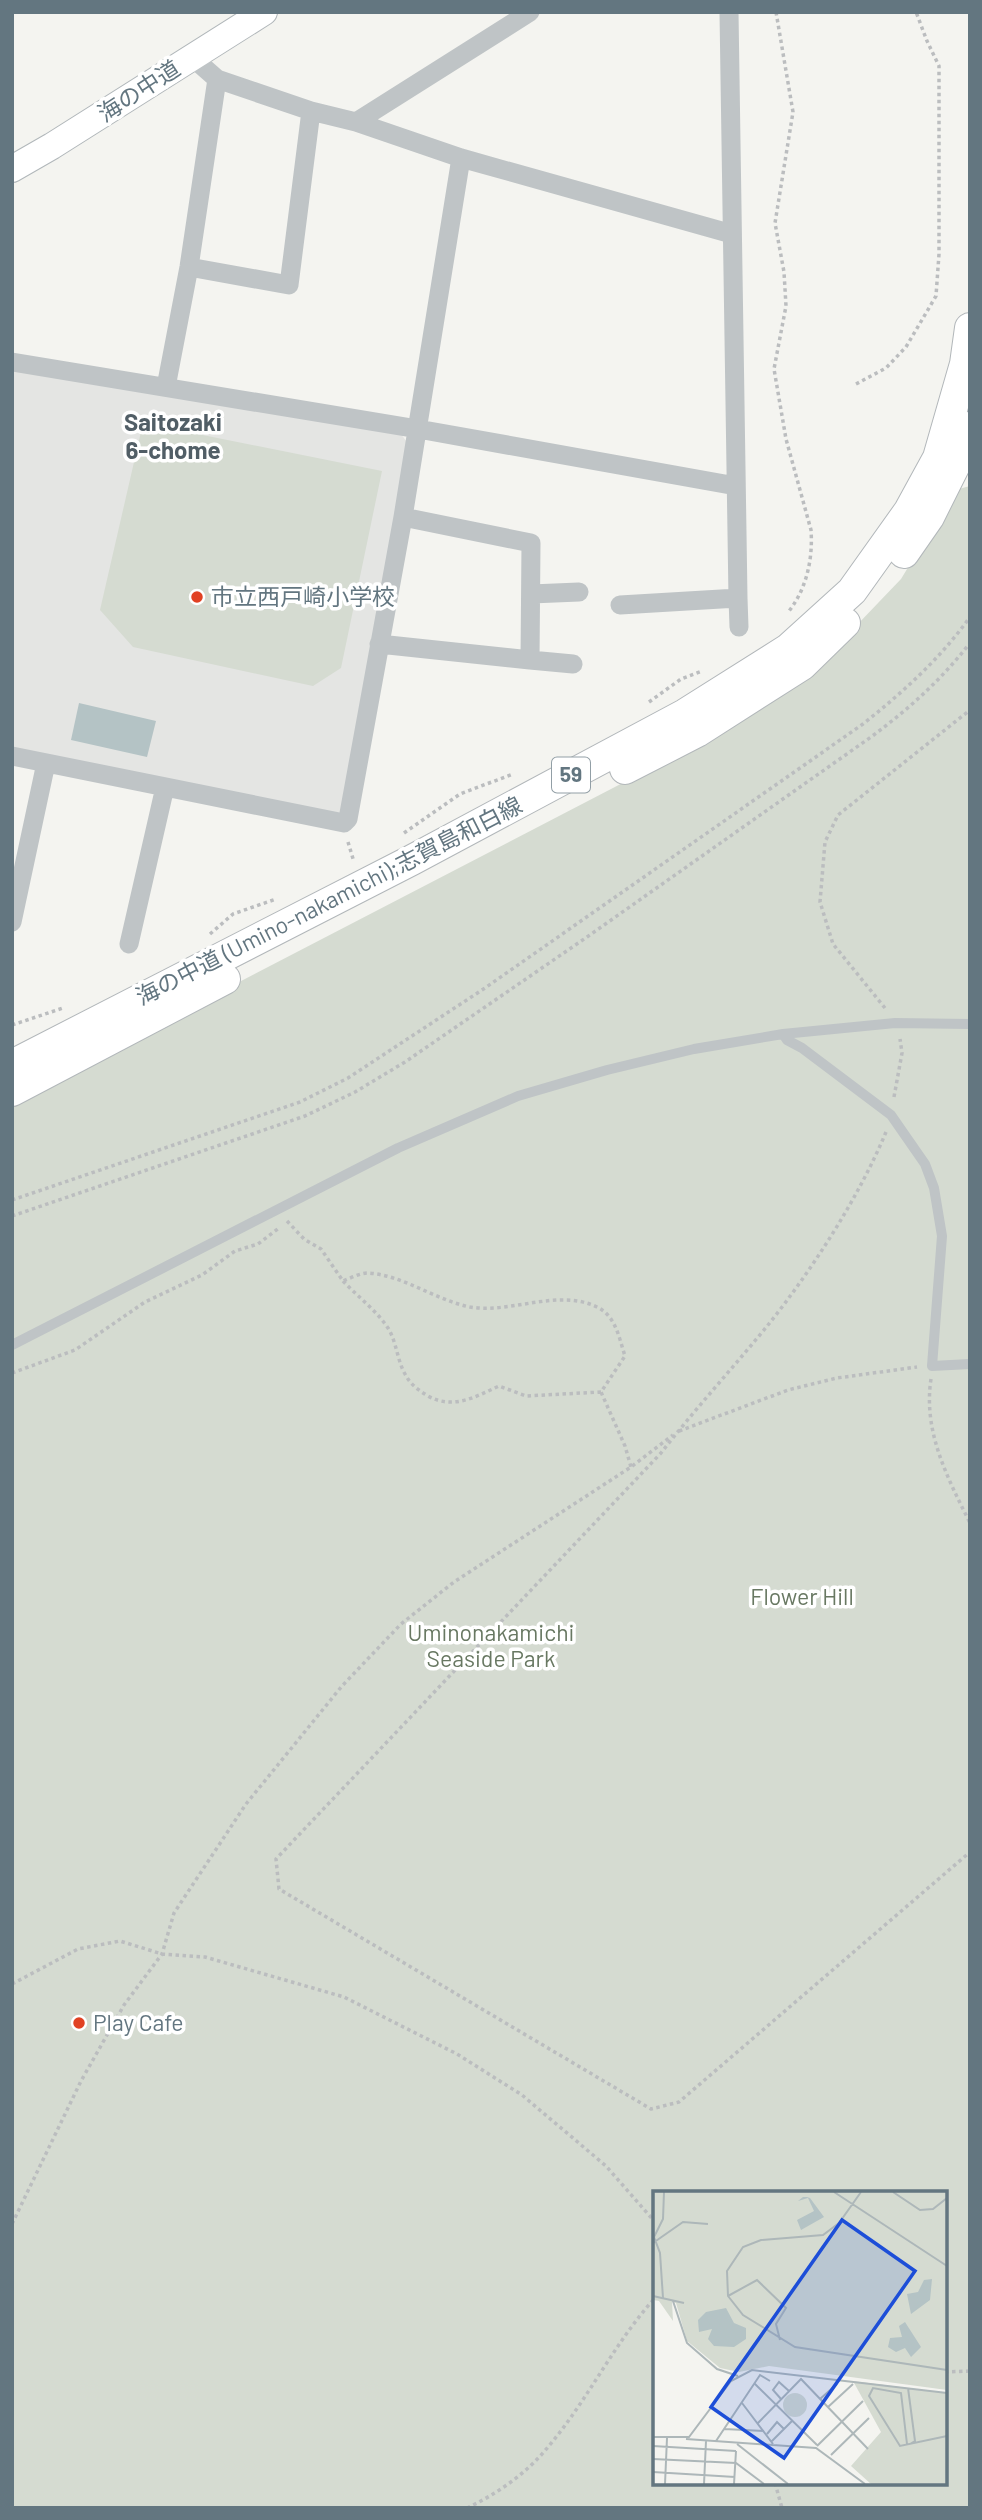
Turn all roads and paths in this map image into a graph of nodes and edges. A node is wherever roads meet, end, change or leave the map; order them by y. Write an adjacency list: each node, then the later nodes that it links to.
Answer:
1 (264, 12): 6 (street, 海の中道)
2 (530, 12): 9 (street)
3 (729, 12): 12 (street)
4 (776, 12): 27 (path)
5 (916, 12): 16 (path)
6 (192, 57): 7 (street); 11 (street, 海の中道)
7 (217, 79): 8 (street); 13 (street)
8 (311, 111): 9 (street); 13 (street)
9 (356, 122): 10 (street)
10 (461, 158): 12 (street); 19 (street)
11 (12, 169)
12 (732, 234): 21 (street)
13 (189, 267): 17 (street)
14 (970, 328): 20 (main road, 海の中道 (Umino-nakamichi);志賀島和白線 / 59)
15 (12, 362): 17 (street)
16 (856, 384)
17 (166, 387): 19 (street)
18 (970, 427): 20 (main road, 海の中道 (Umino-nakamichi);志賀島和白線 / 59)
19 (418, 429): 21 (street); 22 (street)
20 (955, 461): 53 (main road, 海の中道 (Umino-nakamichi);志賀島和白線 / 59); 54 (main road, 海の中道 (Umino-nakamichi);志賀島和白線 / 59)
21 (736, 486): 25 (street)
22 (403, 517): 24 (street); 31 (street)
23 (579, 592): 24 (street)
24 (531, 594): 32 (street)
25 (738, 598): 26 (street); 29 (street)
26 (620, 605)
27 (788, 613)
28 (970, 617): 56 (path)
29 (739, 627)
30 (970, 643): 58 (path)
31 (379, 644): 32 (street); 40 (street)
32 (530, 660): 33 (street)
33 (573, 664)
34 (708, 670): 35 (path)
35 (645, 706)
36 (970, 710): 49 (path)
37 (12, 756): 38 (street)
38 (46, 763): 40 (street); 45 (street)
39 (517, 773): 41 (path)
40 (165, 787): 47 (street)
41 (404, 833)
42 (364, 858): 43 (path)
43 (345, 869)
44 (280, 898): 46 (path)
45 (12, 922)
46 (206, 937)
47 (129, 944)
48 (71, 1004): 51 (path)
49 (895, 1023): 50 (lane); 52 (lane); 55 (path)
50 (970, 1024)
51 (12, 1025)
52 (783, 1034): 55 (lane); 57 (lane)
53 (12, 1066)
54 (12, 1091)
55 (891, 1115): 63 (lane); 66 (path)
56 (12, 1200)
57 (280, 1207): 59 (path); 61 (lane)
58 (12, 1216)
59 (287, 1221): 60 (path); 64 (path)
60 (343, 1281): 65 (path); 65 (path)
61 (12, 1346)
62 (970, 1364): 63 (lane)
63 (932, 1366): 66 (path); 68 (path)
64 (12, 1373)
65 (601, 1392): 67 (path)
66 (678, 1431): 67 (path); 69 (path)
67 (631, 1467): 70 (path)
68 (970, 1522)
69 (970, 1852)
70 (162, 1954): 71 (path); 72 (path); 73 (path)
71 (12, 1984)
72 (653, 2219)
73 (12, 2224)
74 (653, 2301): 78 (path)
75 (970, 2371): 76 (path)
76 (947, 2372)
77 (776, 2485): 79 (path)
78 (467, 2508)
79 (782, 2508)

